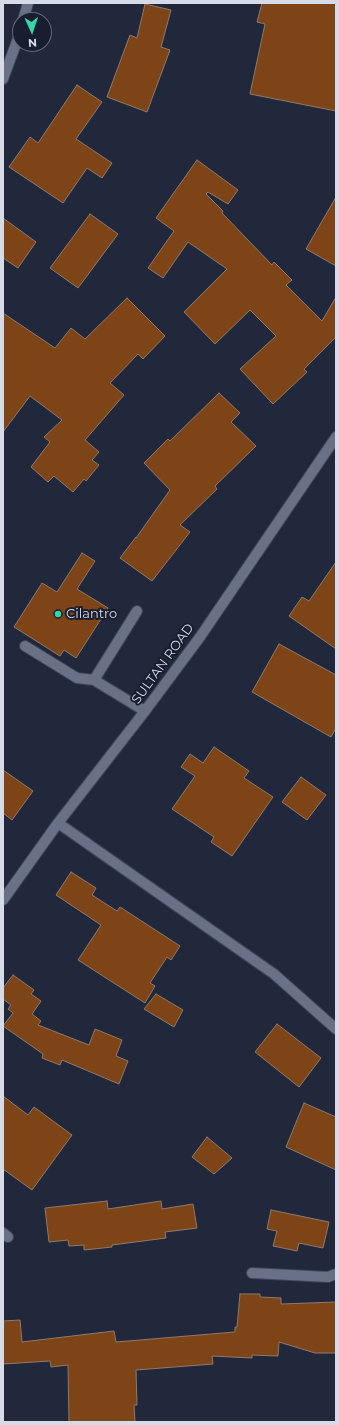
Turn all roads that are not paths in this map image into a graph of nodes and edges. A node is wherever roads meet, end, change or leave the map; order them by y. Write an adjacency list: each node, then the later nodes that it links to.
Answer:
1 (13, 52): 2 (street)
2 (3, 79)
3 (336, 437): 7 (street, SULTAN ROAD)
4 (137, 611): 6 (street)
5 (25, 646): 6 (street)
6 (94, 680): 7 (street)
7 (145, 711): 8 (street, SULTAN ROAD)
8 (58, 823): 9 (street, SULTAN ROAD); 10 (street)
9 (3, 900)
10 (336, 1029)
11 (252, 1273): 12 (street)
12 (336, 1274)

